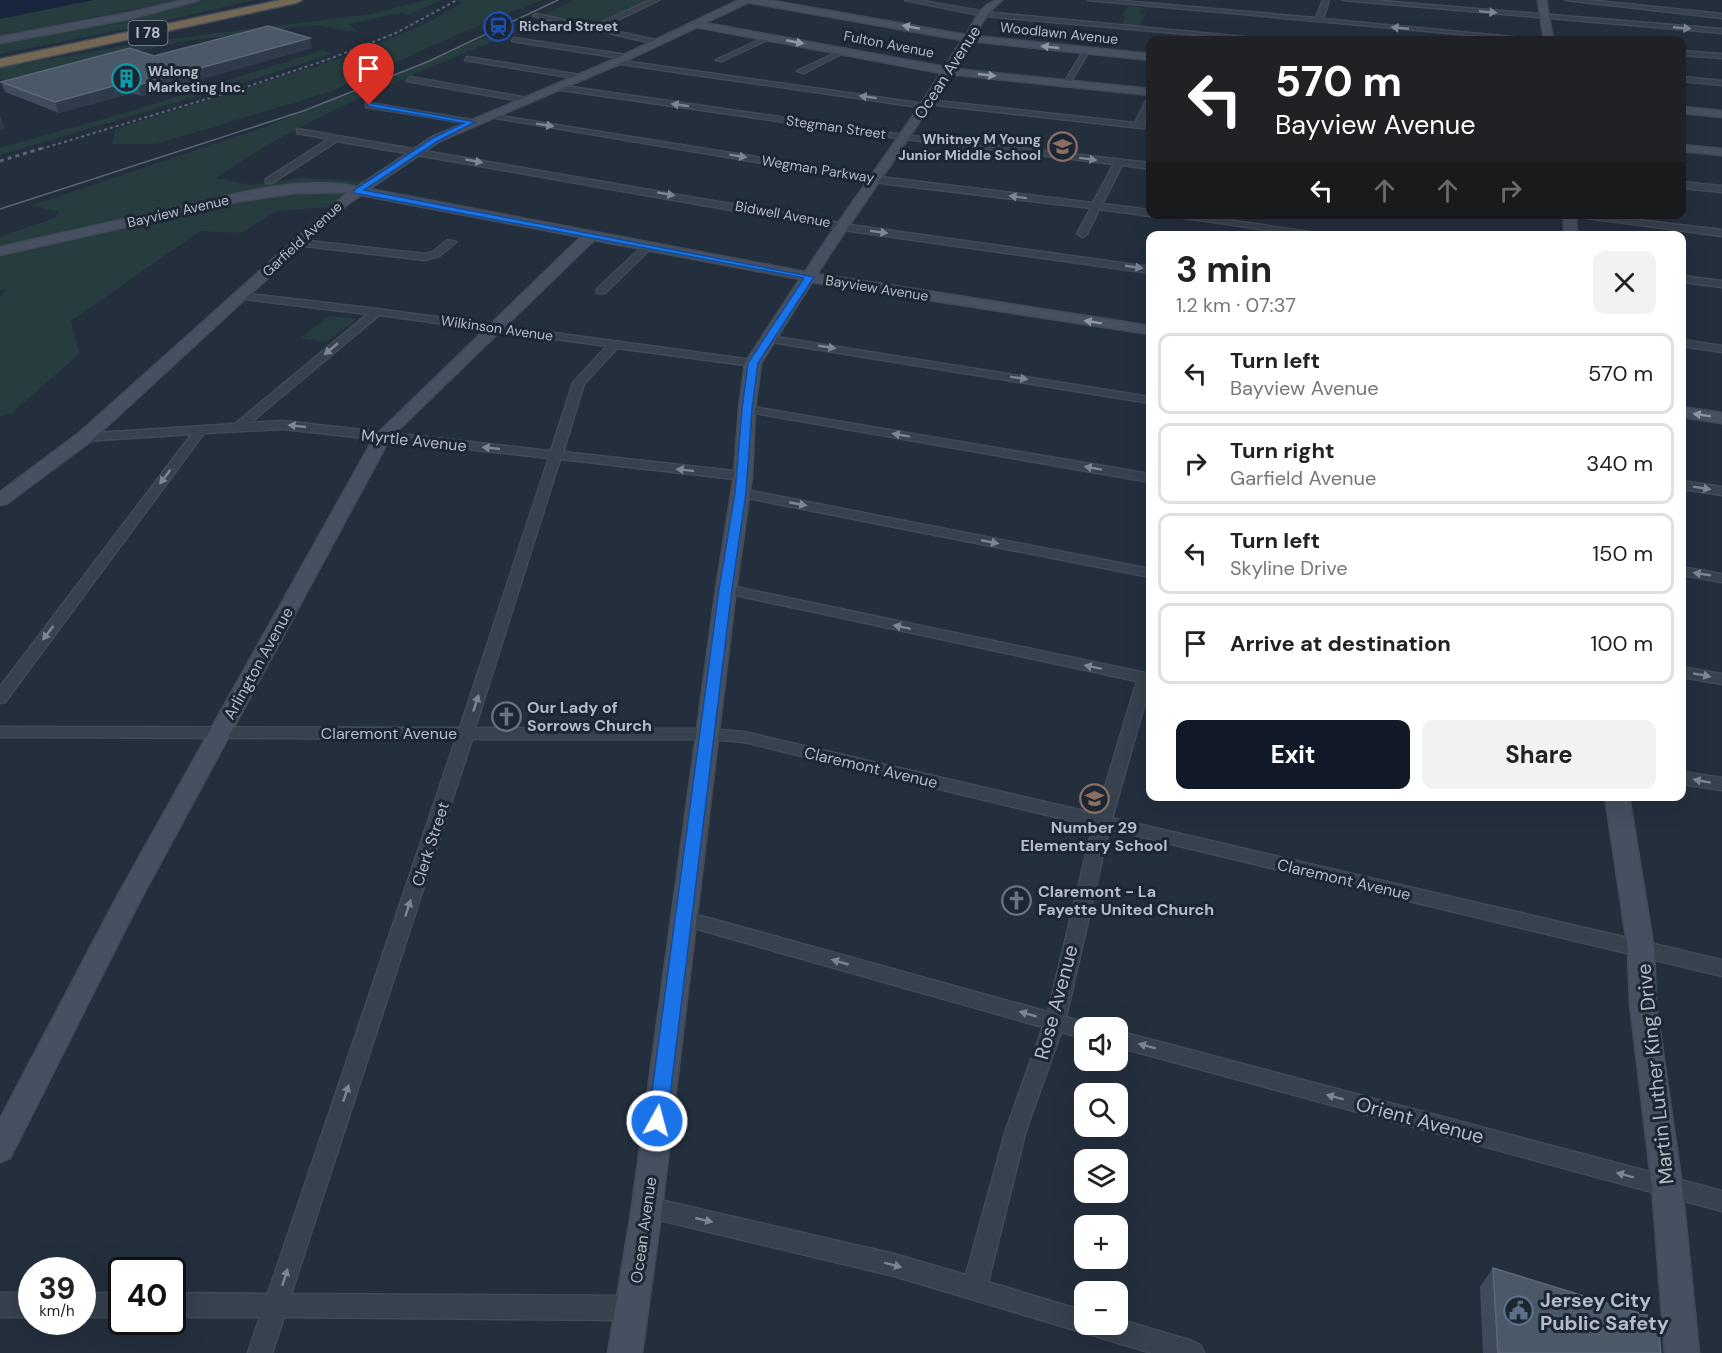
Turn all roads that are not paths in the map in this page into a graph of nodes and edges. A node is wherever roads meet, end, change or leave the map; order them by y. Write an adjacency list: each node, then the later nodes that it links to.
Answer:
1 (195, 0): 29 (street)
2 (283, 0): 40 (highway, I 78)
3 (296, 0): 40 (highway, I 78)
4 (656, 0): 20 (street)
5 (746, 0): 19 (street, Garfield Avenue)
6 (752, 0): 28 (street, Woodlawn Avenue, one-way to 6)
7 (908, 0): 14 (street)
8 (998, 0): 14 (street, Ocean Avenue)
9 (1091, 0): 18 (street)
10 (1326, 0): 18 (street)
11 (1346, 0): 17 (street, one-way to 17)
12 (1542, 0): 17 (street)
13 (1569, 0): 16 (street)
14 (985, 14): 22 (street); 28 (street, Ocean Avenue)
15 (537, 16): 20 (street)
16 (1722, 16)
17 (1545, 17): 21 (street, one-way to 21); 26 (street)
18 (1320, 20): 25 (street, one-way to 18)
19 (696, 24): 27 (street, Fulton Avenue); 31 (street, Garfield Avenue)
20 (593, 29): 31 (street)
21 (1722, 32)
22 (1187, 33): 23 (street); 24 (street)
23 (1185, 36)
24 (1223, 36)
25 (1498, 36)
26 (1548, 36)
27 (770, 37): 32 (street, Fulton Avenue, one-way to 32); 39 (street)
28 (969, 38): 33 (street, Woodlawn Avenue, one-way to 28); 41 (street, Ocean Avenue)
29 (0, 40)
30 (514, 40): 38 (street)
31 (657, 42): 38 (street, Garfield Avenue)
32 (844, 51): 41 (street, Fulton Avenue); 42 (street)
33 (1086, 51): 36 (street, Woodlawn Avenue); 47 (street)
34 (1686, 53): 35 (street)
35 (1722, 56)
36 (1146, 57)
37 (467, 59): 43 (street)
38 (621, 59): 43 (street, Garfield Avenue); 51 (street, one-way to 38)
39 (720, 60)
40 (0, 61)
41 (948, 70): 47 (street, Fulton Avenue, one-way to 47); 51 (street, Ocean Avenue)
42 (801, 71)
43 (580, 77): 48 (street, Garfield Avenue)
44 (410, 79): 50 (street)
45 (1686, 79): 46 (street)
46 (1722, 83)
47 (1065, 84): 49 (street, Fulton Avenue)
48 (557, 87): 50 (street, Garfield Avenue); 61 (street, Stegman Street, one-way to 48)
49 (1146, 92)
50 (528, 100): 56 (street, Garfield Avenue)
51 (927, 104): 58 (street); 61 (street, Ocean Avenue)
52 (369, 105): 57 (street)
53 (1146, 109): 58 (street)
54 (1686, 110): 55 (street)
55 (1722, 114)
56 (488, 116): 57 (street, Garfield Avenue); 68 (street, Wegman Parkway, one-way to 68)
57 (472, 122): 64 (street, Garfield Avenue)
58 (1138, 125): 59 (street)
59 (1146, 126)
60 (300, 131): 62 (street, Bidwell Avenue)
61 (904, 137): 66 (street, Stegman Street, one-way to 66); 68 (street, Ocean Avenue)
62 (336, 138): 64 (street, Bidwell Avenue); 69 (street)
63 (1686, 148): 65 (street)
64 (416, 152): 72 (street, Garfield Avenue); 77 (street, Bidwell Avenue, one-way to 77)
65 (1722, 152)
66 (1119, 162): 67 (street, Stegman Street); 73 (street)
67 (1146, 165)
68 (877, 178): 73 (street, Wegman Parkway, one-way to 68); 77 (street, Ocean Avenue)
69 (269, 181)
70 (1686, 185): 71 (street)
71 (1722, 189)
72 (357, 192): 81 (street, Bayview Avenue); 83 (street, Garfield Avenue); 85 (street, Bayview Avenue)
73 (1097, 206): 74 (street, Wegman Parkway); 80 (street)
74 (1146, 212)
75 (1201, 219): 78 (street)
76 (1601, 219): 79 (street)
77 (842, 225): 86 (street, Bidwell Avenue, one-way to 86); 87 (street, Ocean Avenue)
78 (1294, 231)
79 (1722, 233)
80 (1082, 234)
81 (591, 235): 84 (street, Bayview Avenue); 93 (street, Arlington Avenue)
82 (451, 242): 83 (street)
83 (299, 243): 91 (street, Garfield Avenue)
84 (648, 246): 87 (street, Bayview Avenue); 90 (street)
85 (0, 253)
86 (1146, 269)
87 (810, 277): 94 (street, Bayview Avenue, one-way to 87); 95 (street, Ocean Avenue)
88 (1686, 280): 89 (street)
89 (1722, 284)
90 (601, 291)
91 (240, 297): 92 (street, Wilkinson Avenue); 107 (street, Garfield Avenue)
92 (377, 312): 93 (street, Wilkinson Avenue); 104 (street, one-way to 104)
93 (495, 328): 97 (street, Wilkinson Avenue); 106 (street, Arlington Avenue)
94 (1146, 329)
95 (769, 339): 99 (street, Ocean Avenue); 100 (street, one-way to 100)
96 (1686, 344): 98 (street)
97 (614, 345): 99 (street, Wilkinson Avenue); 108 (street, Clerk Street)
98 (1722, 349)
99 (753, 363): 101 (street, Ocean Avenue)
100 (1146, 399)
101 (747, 409): 109 (street, one-way to 101); 110 (street, Ocean Avenue)
102 (1686, 413): 103 (street, one-way to 102)
103 (1722, 418)
104 (239, 427): 105 (street, Myrtle Avenue); 106 (street, Myrtle Avenue, one-way to 104)
105 (200, 431): 107 (street, Myrtle Avenue); 122 (street, one-way to 122)
106 (383, 436): 108 (street, Myrtle Avenue, one-way to 106); 124 (street, Arlington Avenue)
107 (85, 437): 113 (street, Garfield Avenue)
108 (555, 456): 110 (street, Myrtle Avenue, one-way to 108); 125 (street, Clerk Street, one-way to 108)
109 (1146, 477)
110 (742, 485): 114 (street, Myrtle Avenue, one-way to 114); 117 (street, Ocean Avenue)
111 (1686, 486): 112 (street, one-way to 112)
112 (1722, 491)
113 (0, 500)
114 (1146, 572)
115 (1686, 572): 116 (street, one-way to 115)
116 (1722, 578)
117 (726, 589): 119 (street, one-way to 117); 126 (street, Ocean Avenue)
118 (1686, 673): 120 (street, one-way to 120)
119 (1146, 679)
120 (1722, 679)
121 (1146, 686): 130 (street, Rose Avenue)
122 (0, 698)
123 (0, 732): 124 (street, Claremont Avenue)
124 (220, 732): 125 (street, Claremont Avenue); 137 (street, Arlington Avenue)
125 (466, 733): 126 (street, Claremont Avenue); 145 (street, Clerk Street, one-way to 125)
126 (709, 734): 130 (street, Claremont Avenue); 131 (street, Ocean Avenue)
127 (1686, 779): 128 (street, one-way to 127)
128 (1722, 784)
129 (1618, 801): 132 (street, Martin Luther King Drive)
130 (1104, 822): 132 (street, Claremont Avenue); 134 (street, Rose Avenue)
131 (683, 918): 134 (street, one-way to 131); 140 (street, Ocean Avenue)
132 (1641, 950): 133 (street, Claremont Avenue); 138 (street, Martin Luther King Drive)
133 (1722, 968)
134 (1055, 1022): 135 (street); 141 (street, Rose Avenue)
135 (1074, 1027)
136 (1128, 1042): 138 (street, Orient Avenue, one-way to 136)
137 (0, 1148)
138 (1667, 1186): 139 (street, Orient Avenue); 153 (street, Martin Luther King Drive)
139 (1722, 1201)
140 (647, 1207): 141 (street, one-way to 141); 146 (street, Ocean Avenue)
141 (974, 1290): 147 (street)
142 (0, 1305): 143 (street)
143 (18, 1305)
144 (186, 1305): 145 (street)
145 (276, 1305): 146 (street); 150 (street, Clerk Street)
146 (632, 1308): 151 (street, Ocean Avenue)
147 (1074, 1319)
148 (1118, 1335): 149 (street)
149 (1144, 1346): 152 (street)
150 (260, 1353)
151 (625, 1353)
152 (1192, 1353)
153 (1682, 1353)

